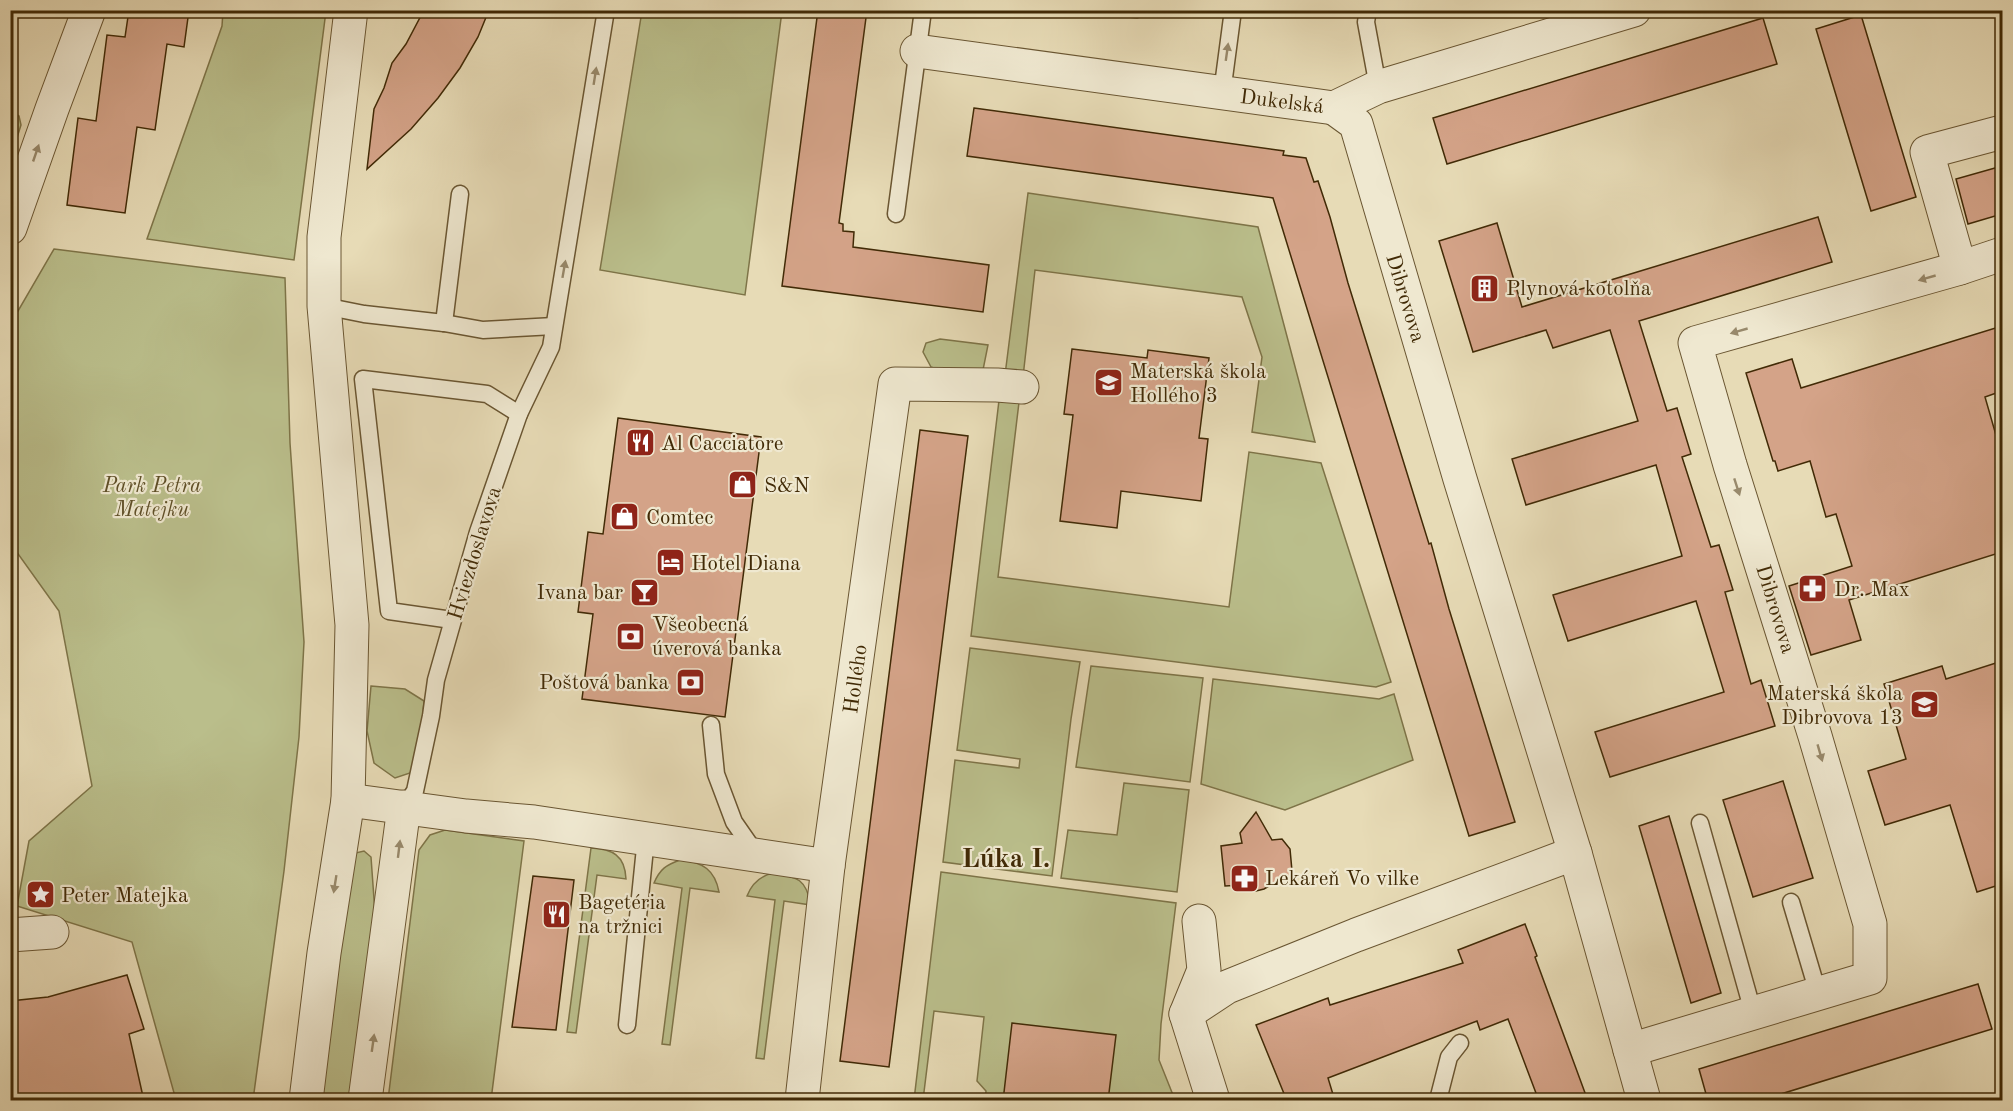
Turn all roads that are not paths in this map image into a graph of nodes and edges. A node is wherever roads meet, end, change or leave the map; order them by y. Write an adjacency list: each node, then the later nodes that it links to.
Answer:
1 (89, 10): 15 (street, one-way to 1)
2 (351, 10): 18 (street)
3 (606, 10): 20 (lane, Hviezdoslavova, one-way to 3)
4 (923, 10): 8 (lane)
5 (1233, 10): 10 (lane, one-way to 5)
6 (1368, 10): 9 (lane)
7 (1634, 10): 9 (street, Dukelská)
8 (917, 51): 10 (street, Dukelská); 14 (lane)
9 (1378, 87): 11 (street, Dukelská)
10 (1222, 93): 11 (street, Dukelská)
11 (1334, 108): 29 (street, Dibrovova)
12 (2002, 132): 17 (street)
13 (460, 194): 19 (lane)
14 (896, 214)
15 (10, 228)
16 (2002, 254): 17 (street, Dibrovova)
17 (1960, 268): 36 (street, Dibrovova, one-way to 36)
18 (324, 306): 19 (lane); 26 (street)
19 (444, 323): 20 (lane)
20 (554, 326): 22 (lane, Hviezdoslavova)
21 (1022, 387): 31 (street, Hollého)
22 (519, 414): 23 (lane, Hviezdoslavova); 23 (lane)
23 (452, 620): 25 (lane, Hviezdoslavova)
24 (711, 725): 30 (lane)
25 (404, 807): 26 (street); 28 (street); 43 (street, Hviezdoslavova, one-way to 25)
26 (346, 813): 42 (street, one-way to 42)
27 (1700, 823): 37 (lane)
28 (646, 838): 30 (street); 39 (lane)
29 (1575, 853): 38 (street); 41 (street, Dibrovova)
30 (758, 856): 31 (street)
31 (828, 866): 44 (street, Hollého)
32 (1791, 902): 36 (lane)
33 (1199, 921): 38 (street)
34 (52, 932): 35 (street)
35 (10, 935)
36 (1818, 993): 37 (street, Dibrovova)
37 (1753, 1012): 41 (street, Dibrovova)
38 (1186, 1014): 45 (street)
39 (627, 1026)
40 (1460, 1043): 46 (lane)
41 (1630, 1050): 47 (street, Dibrovova)
42 (306, 1101)
43 (365, 1101)
44 (802, 1101)
45 (1213, 1101)
46 (1438, 1101)
47 (1644, 1101)

